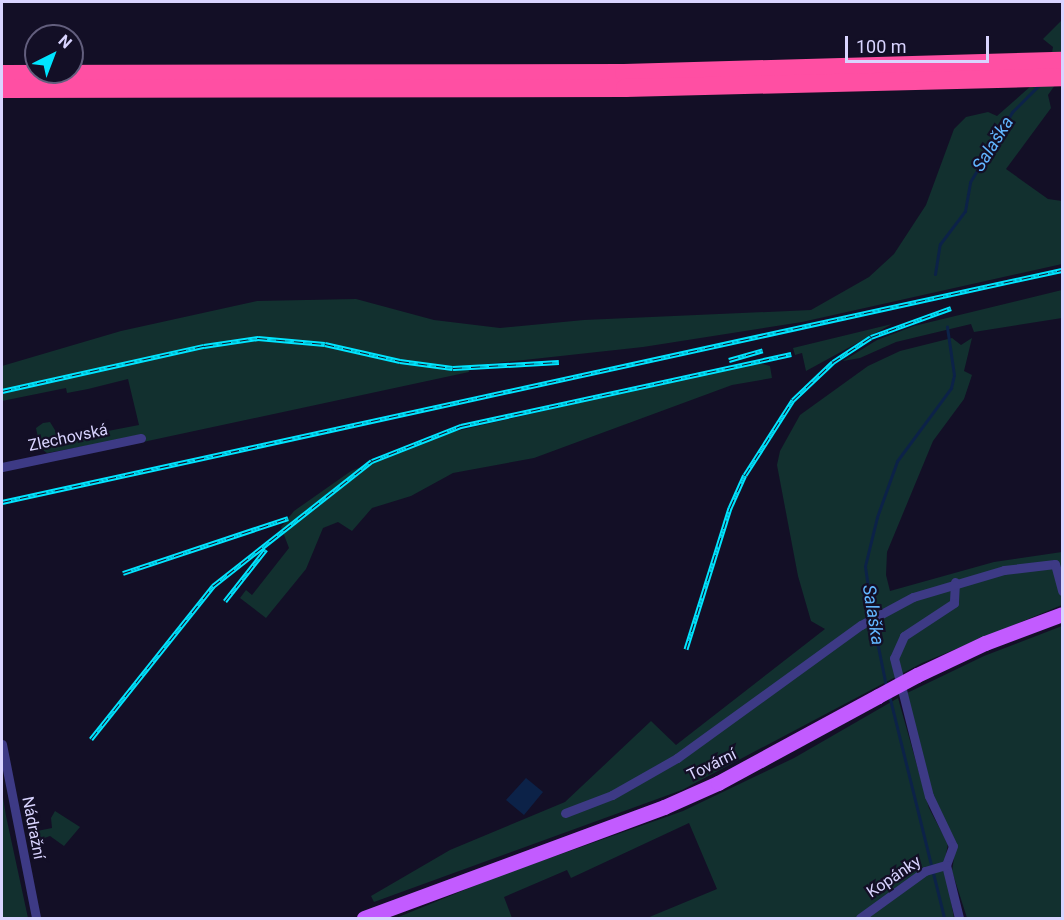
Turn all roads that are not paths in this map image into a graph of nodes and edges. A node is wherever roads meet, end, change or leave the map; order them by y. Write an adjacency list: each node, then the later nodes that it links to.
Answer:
1 (1062, 62): 2 (highway)
2 (2, 74)
3 (1062, 77): 4 (highway)
4 (2, 89)
5 (141, 438): 6 (street, Zlechovská)
6 (2, 467)
7 (955, 582): 8 (street, Tovární); 11 (street, Tovární); 12 (street)
8 (1062, 591)
9 (1062, 614): 14 (main road, Tovární, bridge)
10 (2, 744): 13 (street, Nádražní)
11 (565, 813)
12 (946, 865): 15 (street, Kopánky); 16 (street)
13 (36, 918)
14 (364, 918)
15 (860, 918)
16 (959, 918)

